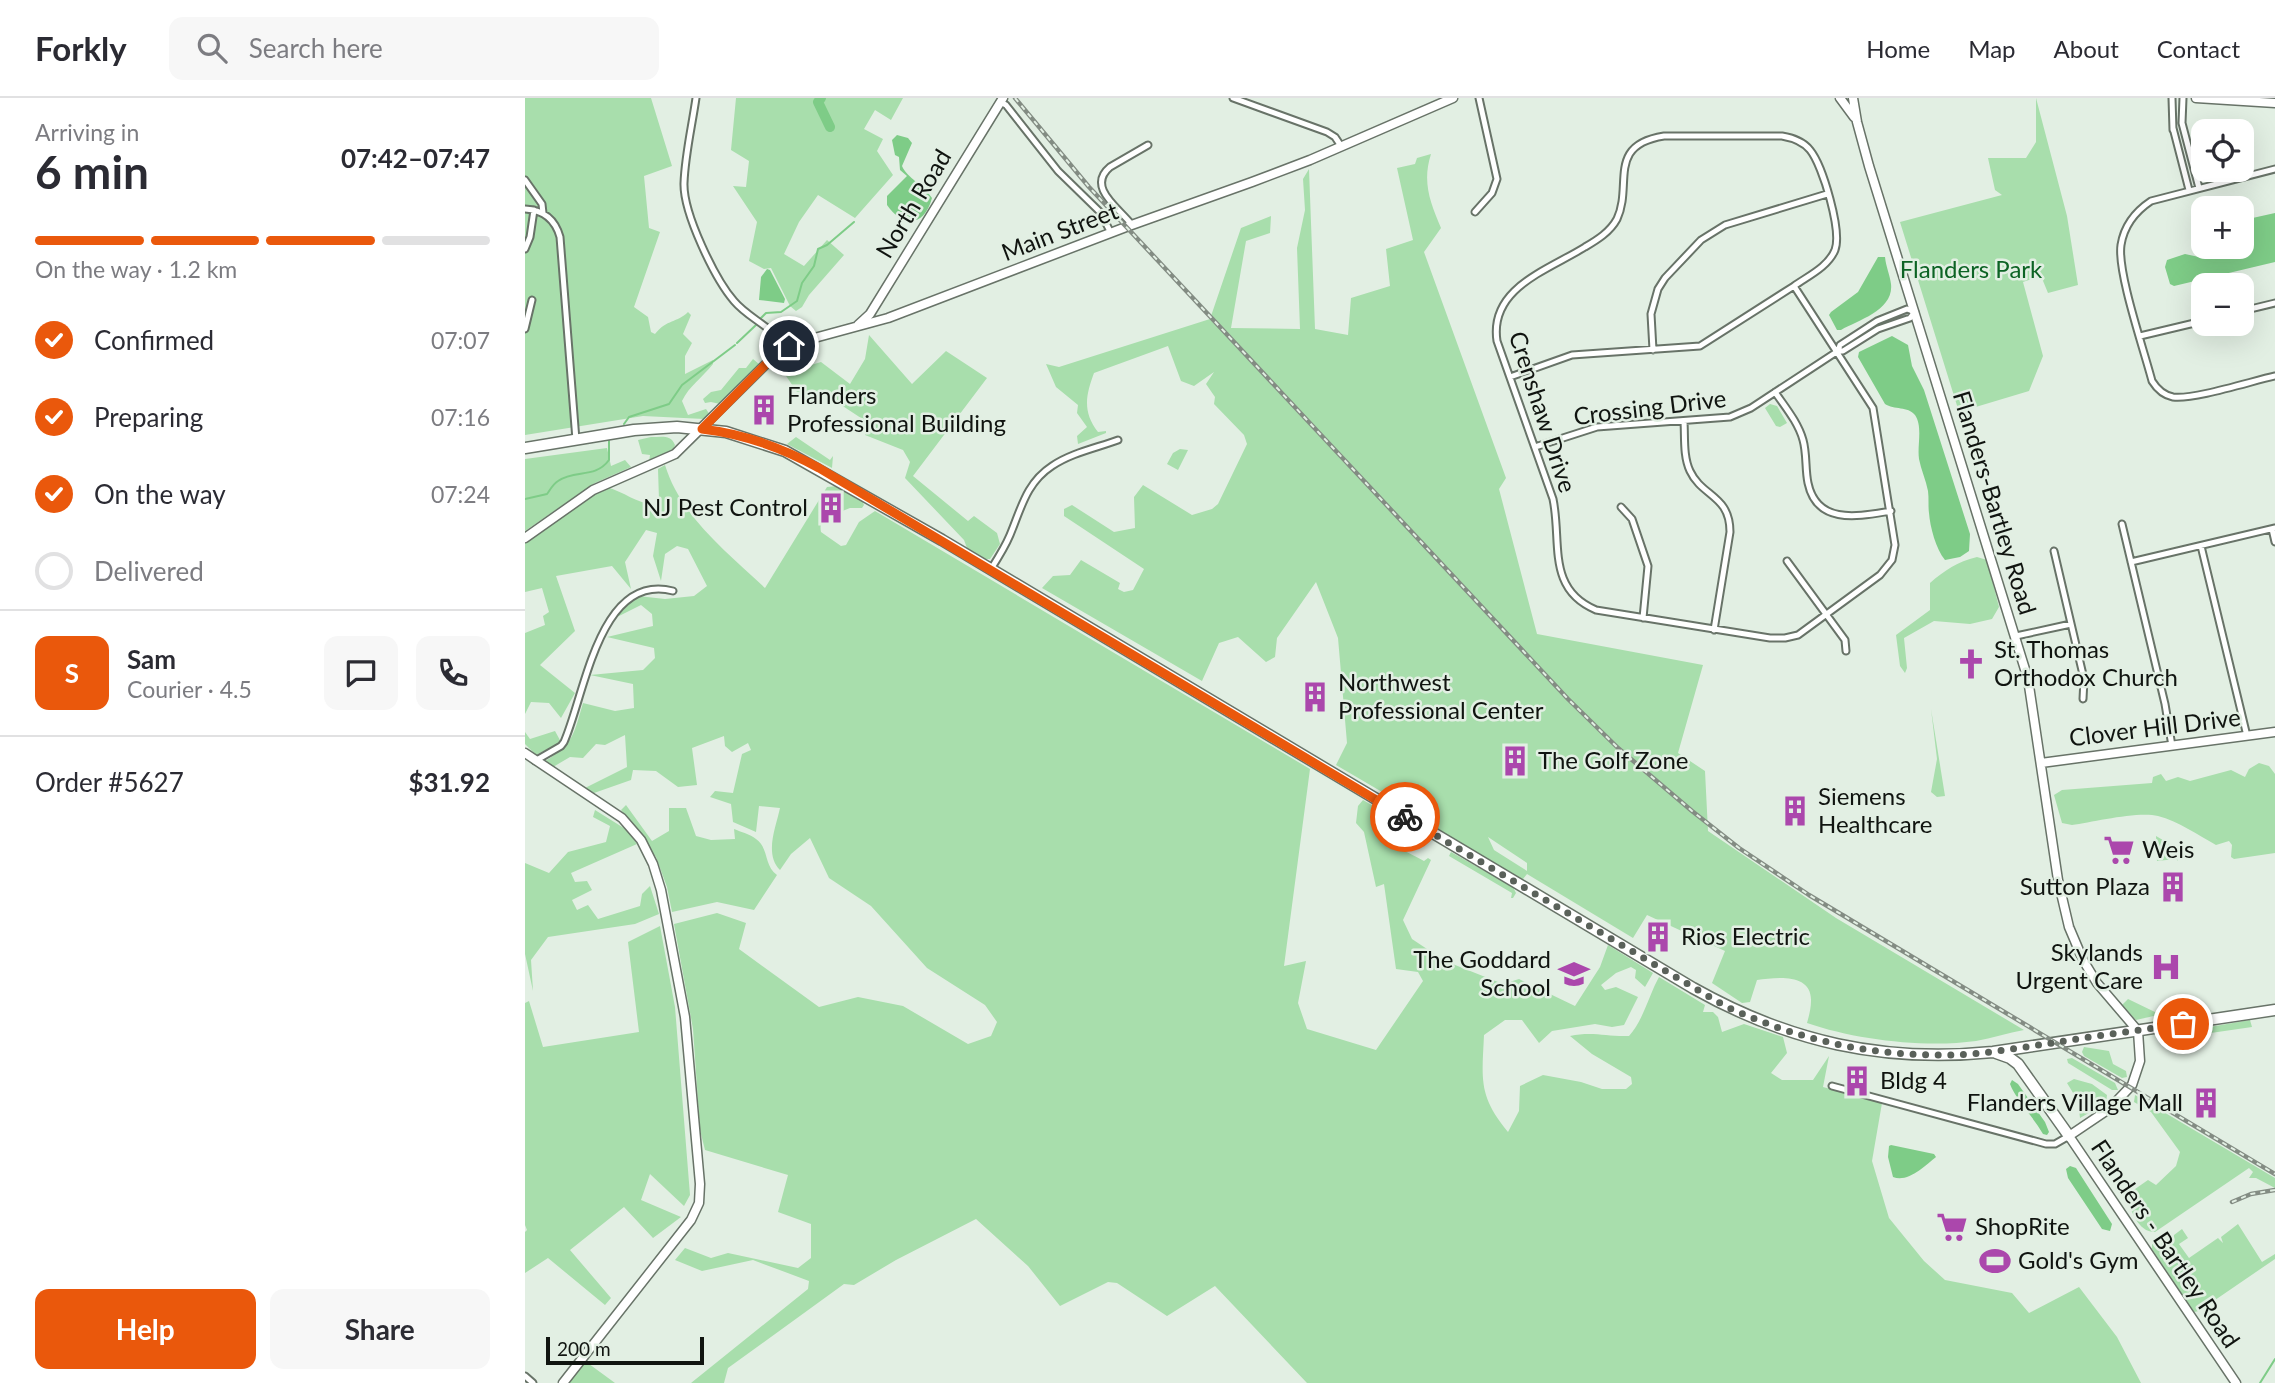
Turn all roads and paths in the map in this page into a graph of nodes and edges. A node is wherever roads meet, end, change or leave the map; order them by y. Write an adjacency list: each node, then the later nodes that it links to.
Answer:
1 (696, 98): 38 (street)
2 (1233, 98): 14 (street)
3 (1453, 98): 14 (street, Main Street)
4 (1479, 98): 23 (street)
5 (1840, 98): 12 (street)
6 (1853, 98): 12 (street, Flanders-Bartley Road)
7 (2172, 98): 18 (street)
8 (2183, 98): 17 (street)
9 (2196, 98): 11 (street)
10 (1001, 100): 25 (street); 31 (street, North Road)
11 (2275, 103)
12 (1857, 122): 32 (street, Flanders-Bartley Road)
13 (1148, 145): 24 (street)
14 (1341, 146): 24 (street, Main Street)
15 (2275, 169): 17 (street)
16 (525, 180): 22 (street)
17 (2199, 188): 18 (street)
18 (2189, 190): 37 (street)
19 (1827, 194): 27 (street, Crenshaw Drive); 39 (street); 42 (street, Crenshaw Drive)
20 (525, 209): 21 (street)
21 (534, 210): 22 (street); 26 (street)
22 (543, 212): 47 (street)
23 (1475, 212)
24 (1132, 225): 25 (street, Main Street)
25 (1111, 233): 33 (street, Main Street)
26 (525, 249)
27 (1794, 285): 39 (street); 40 (street, Crenshaw Drive)
28 (532, 300): 36 (street)
29 (2275, 303): 30 (street)
30 (2254, 308)
31 (873, 310): 33 (street); 35 (street, North Road)
32 (1915, 312): 40 (street, Crossing Drive); 66 (street, Flanders-Bartley Road)
33 (891, 316): 35 (street, Main Street)
34 (2191, 324): 37 (street)
35 (855, 327): 38 (street, Main Street)
36 (525, 329)
37 (2140, 336): 41 (street)
38 (785, 348): 45 (street, Main Street)
39 (1653, 350): 42 (street)
40 (1838, 351): 43 (street, Crossing Drive); 51 (street, Crenshaw Drive)
41 (2275, 376)
42 (1510, 377): 48 (street, Crenshaw Drive)
43 (1775, 392): 44 (street, Crossing Drive); 51 (street)
44 (1684, 422): 48 (street, Crossing Drive); 65 (street)
45 (702, 429): 47 (highway); 54 (street, Main Street); 60 (highway)
46 (1118, 440): 60 (street)
47 (576, 441): 49 (highway)
48 (1535, 447): 63 (street, Crenshaw Drive)
49 (525, 448)
50 (1621, 507): 63 (street)
51 (1891, 511): 62 (street, Crenshaw Drive)
52 (2122, 524): 59 (street)
53 (2273, 528): 55 (street); 56 (street)
54 (525, 538)
55 (2275, 542)
56 (2201, 545): 59 (street); 70 (street)
57 (2054, 551): 64 (street)
58 (1787, 561): 62 (street)
59 (2131, 562): 71 (street)
60 (991, 569): 77 (highway)
61 (673, 591): 73 (street)
62 (1826, 614): 65 (street, Crenshaw Drive); 67 (street)
63 (1643, 618): 65 (street, Crenshaw Drive)
64 (2071, 624): 66 (street); 68 (street)
65 (1714, 630)
66 (2015, 636): 74 (street, Flanders-Bartley Road)
67 (1846, 651)
68 (2083, 699)
69 (2275, 732): 70 (street, Clover Hill Drive)
70 (2247, 736): 71 (street, Clover Hill Drive)
71 (2172, 746): 74 (street, Clover Hill Drive)
72 (525, 753): 73 (street)
73 (535, 761): 82 (street)
74 (2041, 763): 76 (street, Flanders-Bartley Road)
75 (2275, 1010): 76 (highway)
76 (2138, 1031): 77 (highway); 79 (street, Flanders - Bartley Road)
77 (1993, 1052): 79 (highway)
78 (1832, 1086): 79 (street)
79 (2069, 1136): 83 (street, Flanders - Bartley Road)
80 (525, 1376): 81 (street)
81 (533, 1383)
82 (563, 1383)
83 (2236, 1383)

